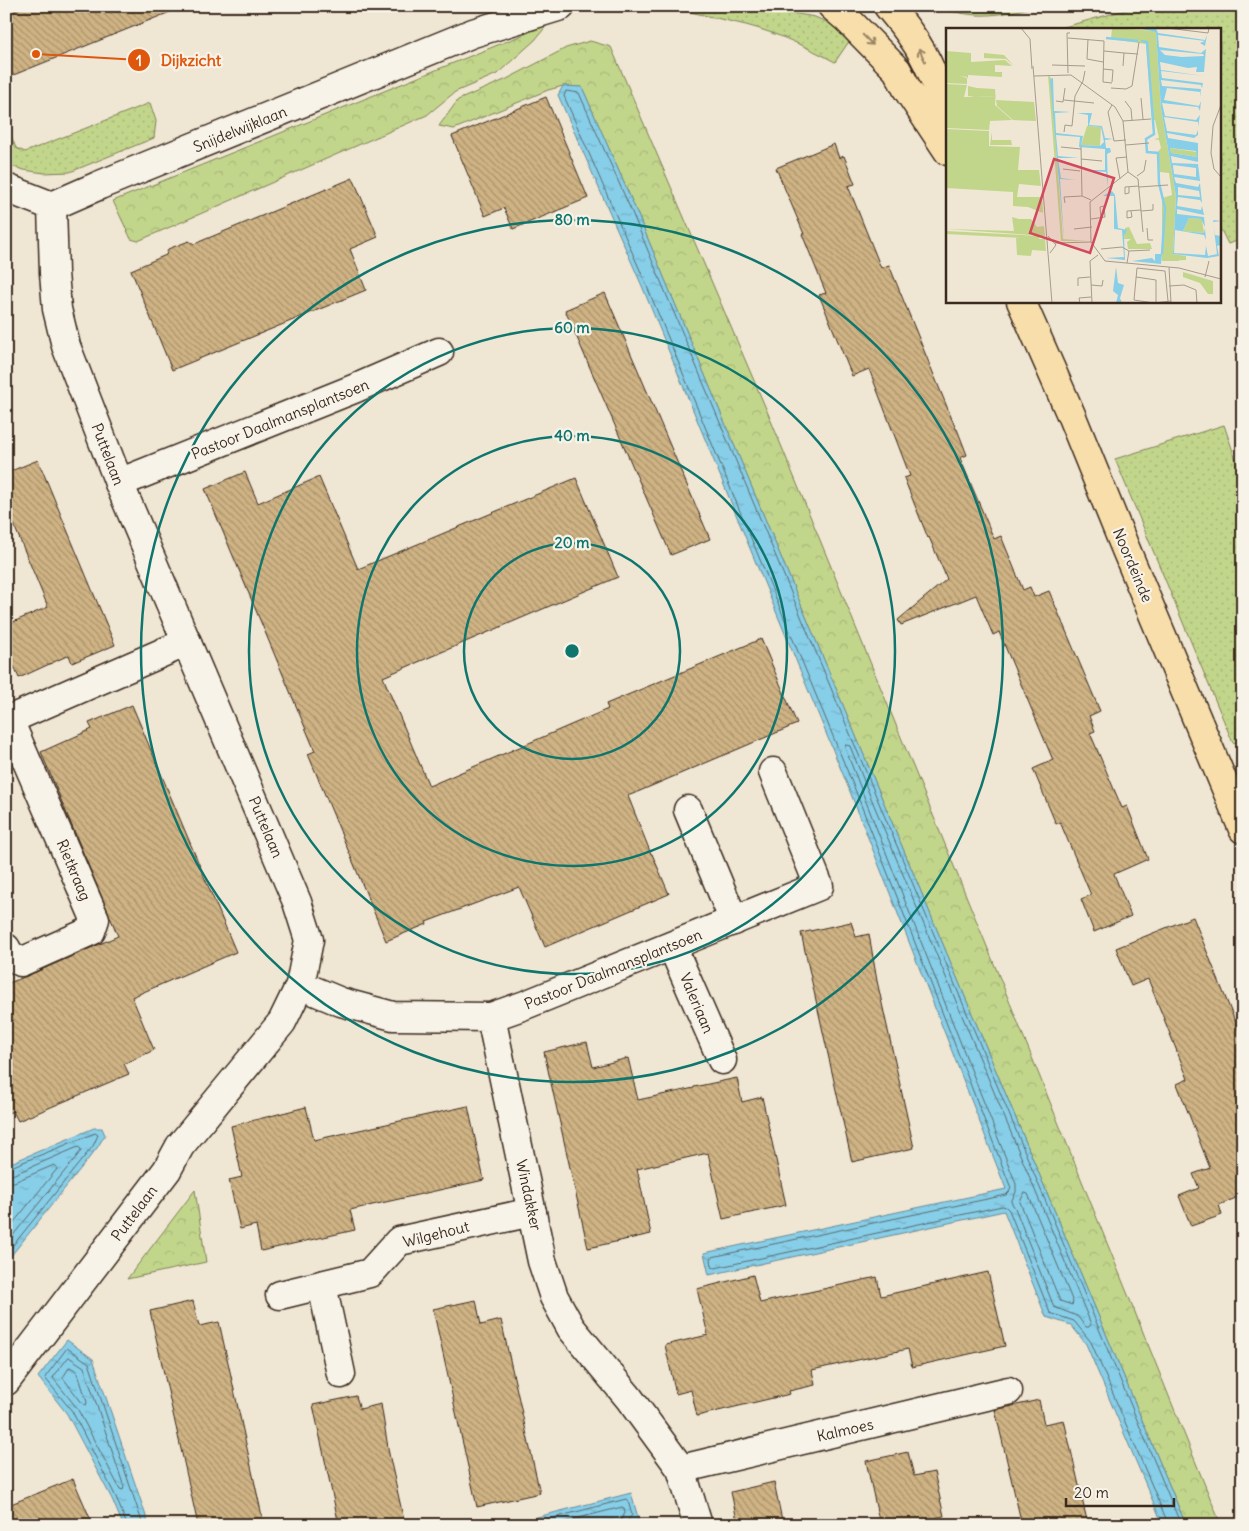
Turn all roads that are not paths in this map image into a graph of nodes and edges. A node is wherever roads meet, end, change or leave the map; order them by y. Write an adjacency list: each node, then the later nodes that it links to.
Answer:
1 (523, 6): 5 (street, Snijdelwijklaan)
2 (561, 6): 5 (street, Snijdelwijklaan)
3 (832, 6): 7 (main road, one-way to 7)
4 (888, 6): 6 (main road, one-way to 4)
5 (474, 33): 9 (street, Snijdelwijklaan)
6 (946, 110)
7 (946, 148)
8 (6, 188): 9 (street)
9 (52, 206): 12 (street, Puttelaan)
10 (1021, 302): 17 (main road, Noordeinde)
11 (439, 352): 12 (street, Pastoor Daalmansplantsoen)
12 (119, 483): 13 (street, Puttelaan)
13 (187, 642): 14 (street, Rietkraag); 21 (street, Puttelaan)
14 (8, 720): 20 (street, Rietkraag)
15 (773, 772): 18 (street, Pastoor Daalmansplantsoen)
16 (688, 810): 18 (street)
17 (1243, 829)
18 (734, 921): 19 (street, Pastoor Daalmansplantsoen)
19 (672, 946): 22 (street, Pastoor Daalmansplantsoen); 23 (street, Valeriaan)
20 (6, 948)
21 (300, 985): 22 (street); 28 (street, Puttelaan)
22 (491, 1017): 24 (street, Windakker)
23 (722, 1060)
24 (532, 1212): 25 (street, Wilgehout); 30 (street, Windakker)
25 (322, 1285): 26 (street, Wilgehout); 27 (street)
26 (280, 1295)
27 (341, 1374)
28 (6, 1381)
29 (1008, 1391): 30 (street, Kalmoes)
30 (682, 1469): 31 (street, Windakker)
31 (698, 1525)

